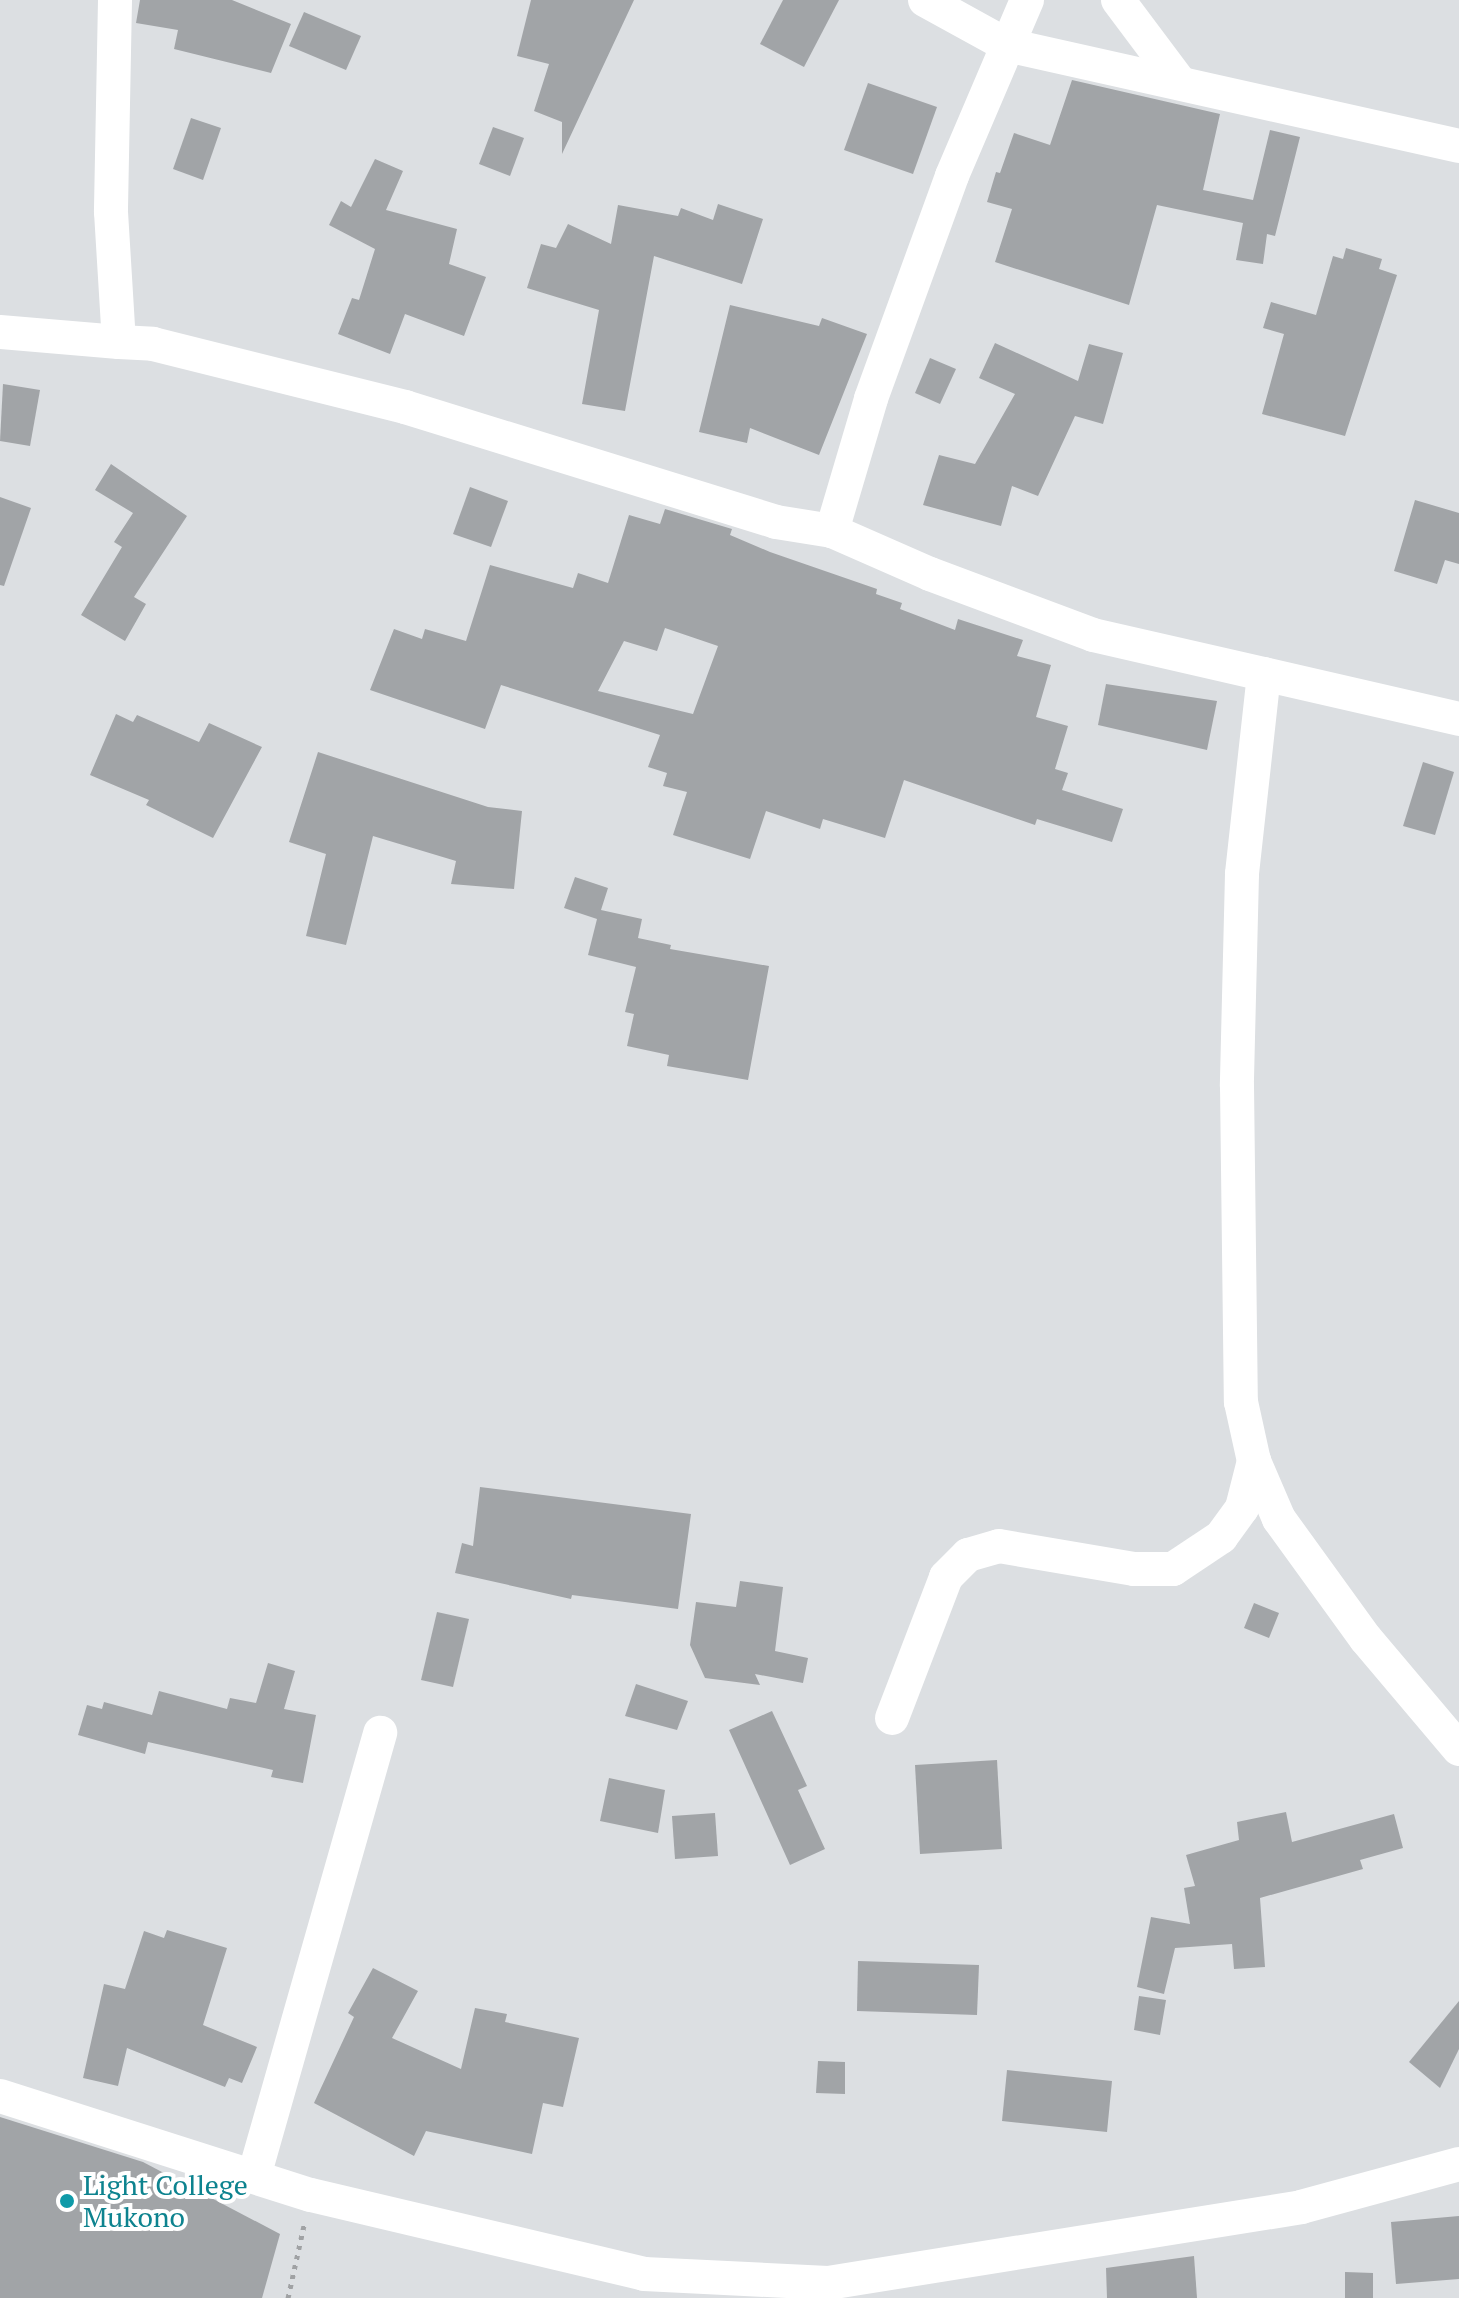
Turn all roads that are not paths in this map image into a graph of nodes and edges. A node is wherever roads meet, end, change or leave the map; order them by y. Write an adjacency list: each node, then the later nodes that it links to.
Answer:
1 (115, 0): 9 (street)
2 (925, 0): 5 (street)
3 (1027, 0): 5 (street)
4 (1118, 0): 6 (street)
5 (1007, 45): 6 (street); 10 (street)
6 (1180, 83): 7 (street)
7 (1459, 146)
8 (0, 332): 9 (street)
9 (119, 342): 10 (street)
10 (832, 531): 11 (street)
11 (1264, 674): 12 (street); 13 (street)
12 (1459, 719)
13 (1254, 1461): 14 (street); 16 (street)
14 (892, 1718)
15 (380, 1733): 19 (street)
16 (1459, 1749)
17 (0, 2096): 19 (street)
18 (1459, 2164): 19 (street)
19 (254, 2176)

